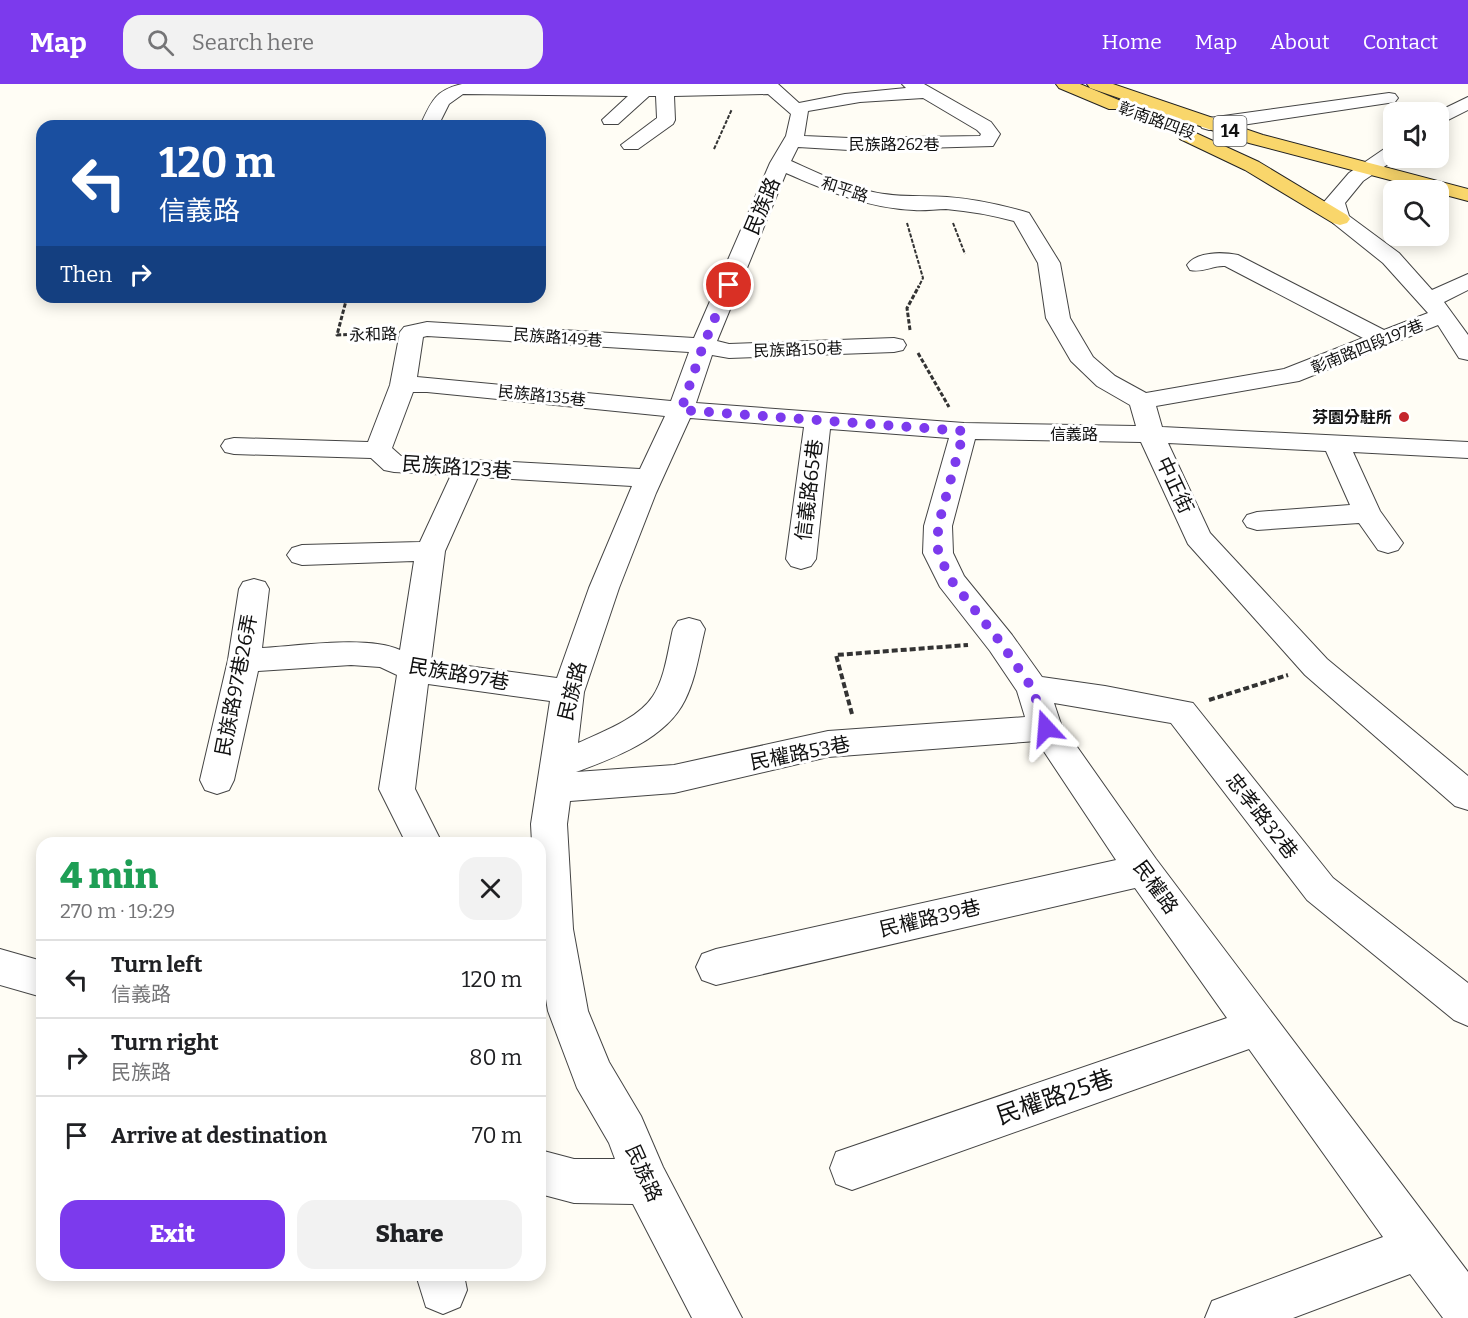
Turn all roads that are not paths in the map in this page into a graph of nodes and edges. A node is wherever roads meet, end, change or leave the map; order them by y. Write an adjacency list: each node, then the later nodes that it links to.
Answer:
1 (1065, 84): 14 (main road, 彰南路四段 / 14)
2 (1096, 84): 13 (main road, 彰南路四段 / 14)
3 (494, 86): 5 (street); 11 (street)
4 (918, 88): 7 (street); 16 (street, 民族路262巷)
5 (645, 90): 6 (street); 12 (street)
6 (665, 92): 7 (street); 15 (street)
7 (770, 93): 16 (street, 民族路)
8 (1389, 98): 13 (street)
9 (1468, 102): 10 (street)
10 (1449, 113)
11 (432, 120)
12 (611, 120)
13 (1209, 124): 18 (main road, 彰南路四段 / 14)
14 (1174, 129): 18 (main road, 彰南路四段 / 14); 23 (main road)
15 (631, 145)
16 (787, 152): 29 (street, 民族路); 32 (street, 和平路)
17 (1383, 159): 18 (street)
18 (1362, 173): 19 (main road, 14); 20 (main road, 14); 23 (street)
19 (1383, 182)
20 (1468, 195)
21 (1449, 203): 22 (main road)
22 (1468, 207)
23 (1340, 219): 26 (street)
24 (1198, 265): 27 (street)
25 (1468, 281): 26 (street, 彰南路四段197巷)
26 (1436, 308): 27 (street, 彰南路四段197巷); 30 (street)
27 (1385, 340): 32 (street, 彰南路四段197巷)
28 (907, 344): 29 (street, 民族路150巷)
29 (703, 346): 31 (street, 民族路149巷); 33 (street, 民族路)
30 (1468, 353)
31 (403, 385): 33 (street, 民族路135巷); 39 (street)
32 (1143, 401): 36 (street, 中正街)
33 (681, 410): 34 (street, 信義路); 42 (street, 民族路)
34 (818, 420): 35 (street, 信義路); 48 (street, 信義路65巷)
35 (964, 431): 36 (street, 信義路); 53 (street, 民權路)
36 (1151, 434): 37 (street, 信義路); 58 (street, 中正街)
37 (1336, 443): 40 (street, 信義路); 43 (street)
38 (234, 446): 39 (street, 民族路123巷)
39 (378, 450): 41 (street, 民族路123巷)
40 (1468, 450)
41 (468, 468): 42 (street, 民族路123巷); 46 (street)
42 (649, 478): 54 (street, 民族路)
43 (1367, 513): 44 (street); 45 (street)
44 (1257, 521)
45 (1388, 543)
46 (430, 551): 47 (street); 52 (street)
47 (302, 555)
48 (801, 559)
49 (254, 589): 51 (street, 民族路97巷26弄)
50 (688, 629): 56 (street)
51 (244, 660): 52 (street, 民族路97巷); 57 (street, 民族路97巷26弄)
52 (414, 670): 54 (street, 民族路97巷); 59 (street)
53 (1032, 688): 55 (street, 民權路); 65 (street, 忠孝路32巷)
54 (568, 692): 56 (street, 民族路)
55 (1046, 728): 56 (street, 民權路53巷); 60 (street, 民權路)
56 (555, 777): 61 (street, 民族路)
57 (217, 780)
58 (1468, 796)
59 (421, 837)
60 (1143, 870): 63 (street, 民權路39巷); 66 (street, 民權路)
61 (546, 885): 69 (street, 民族路)
62 (0, 967): 64 (street)
63 (716, 967)
64 (36, 977)
65 (1468, 1007)
66 (1257, 1027): 67 (street, 民權路25巷); 70 (street, 民權路)
67 (852, 1168)
68 (546, 1174): 69 (street)
69 (645, 1182): 72 (street, 民族路)
70 (1419, 1247): 71 (street, 民權路); 73 (street)
71 (1468, 1311)
72 (717, 1318)
73 (1229, 1318)

